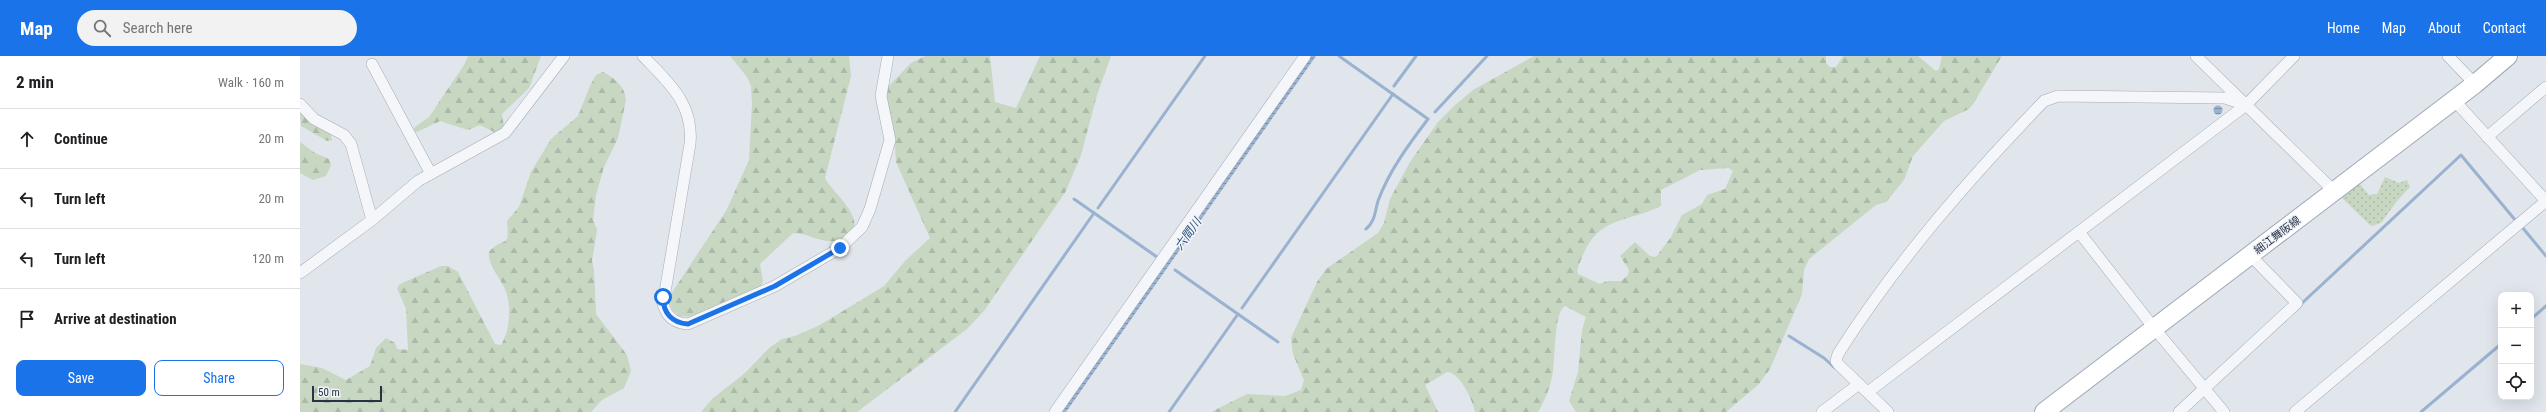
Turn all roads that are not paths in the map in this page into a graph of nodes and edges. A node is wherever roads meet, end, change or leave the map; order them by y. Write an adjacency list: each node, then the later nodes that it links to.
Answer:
1 (564, 56): 16 (street)
2 (643, 56): 3 (street)
3 (888, 56)
4 (1305, 56): 27 (street)
5 (2196, 56): 14 (street)
6 (2294, 56): 14 (street)
7 (2448, 56): 10 (street)
8 (2508, 56): 10 (main road, 細江舞阪線)
9 (372, 64): 16 (street)
10 (2475, 84): 12 (main road, 細江舞阪線)
11 (2546, 87): 15 (street)
12 (2454, 100): 15 (street); 17 (main road, 細江舞阪線)
13 (300, 104): 19 (street)
14 (2246, 105): 17 (street); 20 (street); 24 (street)
15 (2487, 137): 18 (street)
16 (431, 174): 19 (street)
17 (2334, 191): 21 (main road, 細江舞阪線)
18 (2546, 201): 33 (street)
19 (372, 220): 22 (street)
20 (2079, 232): 23 (street); 26 (street)
21 (2250, 255): 23 (main road, 細江舞阪線); 25 (street)
22 (300, 273)
23 (2154, 328): 25 (street); 30 (main road, 細江舞阪線)
24 (1859, 384): 26 (street); 28 (street)
25 (2204, 388): 31 (street); 32 (street)
26 (1868, 392): 29 (street)
27 (1055, 412)
28 (1822, 412)
29 (1888, 412)
30 (2044, 412)
31 (2179, 412)
32 (2224, 412)
33 (2295, 412)

